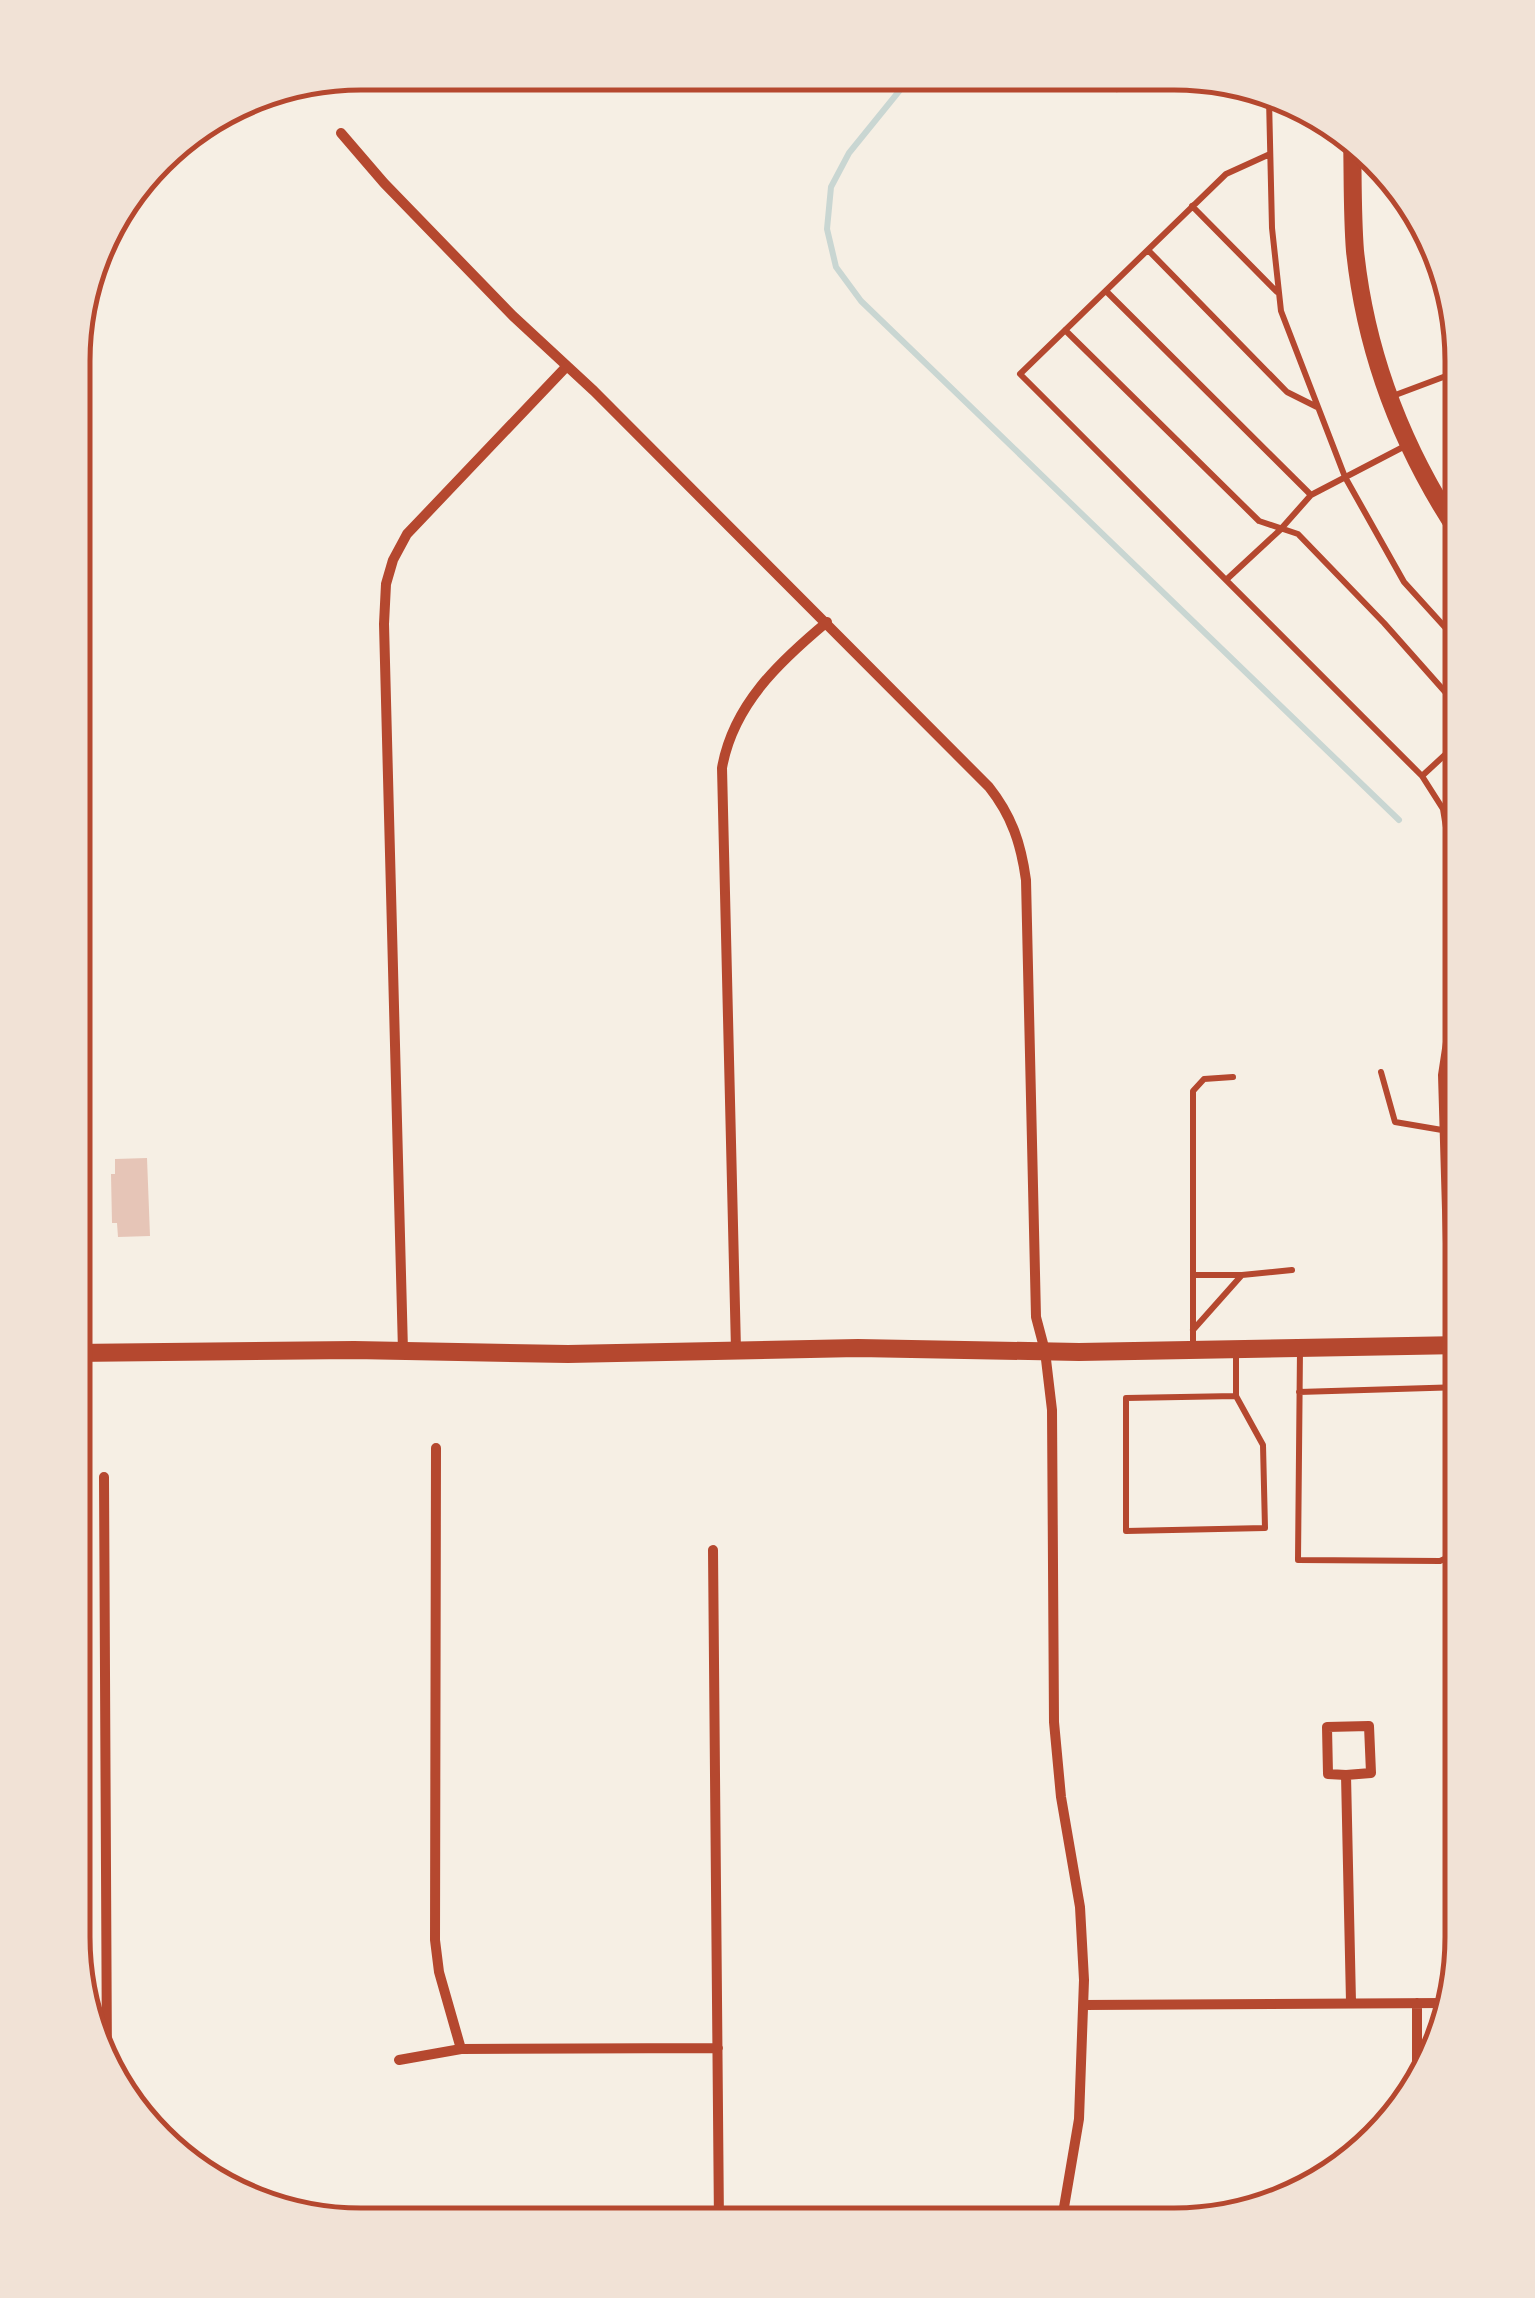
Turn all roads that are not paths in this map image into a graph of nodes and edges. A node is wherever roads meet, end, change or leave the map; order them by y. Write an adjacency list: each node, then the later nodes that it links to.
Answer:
1 (1269, 108): 3 (lane)
2 (341, 132): 10 (street)
3 (1270, 154): 5 (lane); 8 (lane)
4 (1353, 158): 12 (main road)
5 (1192, 206): 6 (lane); 8 (lane)
6 (1148, 250): 7 (lane); 13 (lane)
7 (1106, 291): 9 (lane); 16 (lane)
8 (1278, 293): 13 (lane)
9 (1065, 330): 18 (lane); 19 (lane)
10 (566, 367): 20 (street); 42 (street)
11 (1445, 376): 12 (lane)
12 (1389, 397): 14 (main road)
13 (1318, 407): 15 (lane)
14 (1409, 444): 15 (lane); 17 (main road)
15 (1344, 477): 16 (lane); 21 (lane)
16 (1310, 495): 18 (lane)
17 (1445, 508)
18 (1280, 530): 19 (lane); 22 (lane)
19 (1226, 580): 24 (lane)
20 (826, 622): 39 (street); 43 (street)
21 (1445, 627)
22 (1445, 691)
23 (1445, 755): 24 (lane)
24 (1422, 776): 25 (lane)
25 (1445, 820)
26 (1445, 1052): 28 (lane)
27 (1381, 1072): 31 (lane)
28 (1441, 1075): 29 (lane); 31 (lane)
29 (1445, 1075)
30 (1234, 1077): 34 (lane)
31 (1442, 1130): 32 (lane)
32 (1444, 1197)
33 (1292, 1270): 35 (lane)
34 (1193, 1275): 35 (lane); 36 (lane)
35 (1242, 1275): 36 (lane)
36 (1193, 1330): 40 (lane)
37 (1444, 1345): 38 (main road)
38 (1300, 1348): 41 (main road); 46 (lane)
39 (736, 1350): 42 (main road); 43 (main road)
40 (1193, 1350): 41 (main road); 43 (main road)
41 (1236, 1350): 47 (lane)
42 (403, 1351): 44 (main road)
43 (1045, 1351): 56 (street)
44 (90, 1353)
45 (1444, 1387): 46 (lane)
46 (1300, 1392): 51 (lane)
47 (1236, 1396): 47 (lane)
48 (436, 1448): 59 (street)
49 (104, 1477): 57 (street)
50 (713, 1550): 58 (street)
51 (1444, 1559)
52 (1346, 1774): 52 (street); 53 (street)
53 (1352, 2002): 54 (street); 56 (street)
54 (1416, 2003): 55 (street); 60 (street)
55 (1437, 2003)
56 (1084, 2005): 63 (street)
57 (107, 2031)
58 (718, 2048): 59 (street); 62 (street)
59 (461, 2049): 61 (street)
60 (1417, 2057)
61 (398, 2060)
62 (719, 2208)
63 (1064, 2208)

